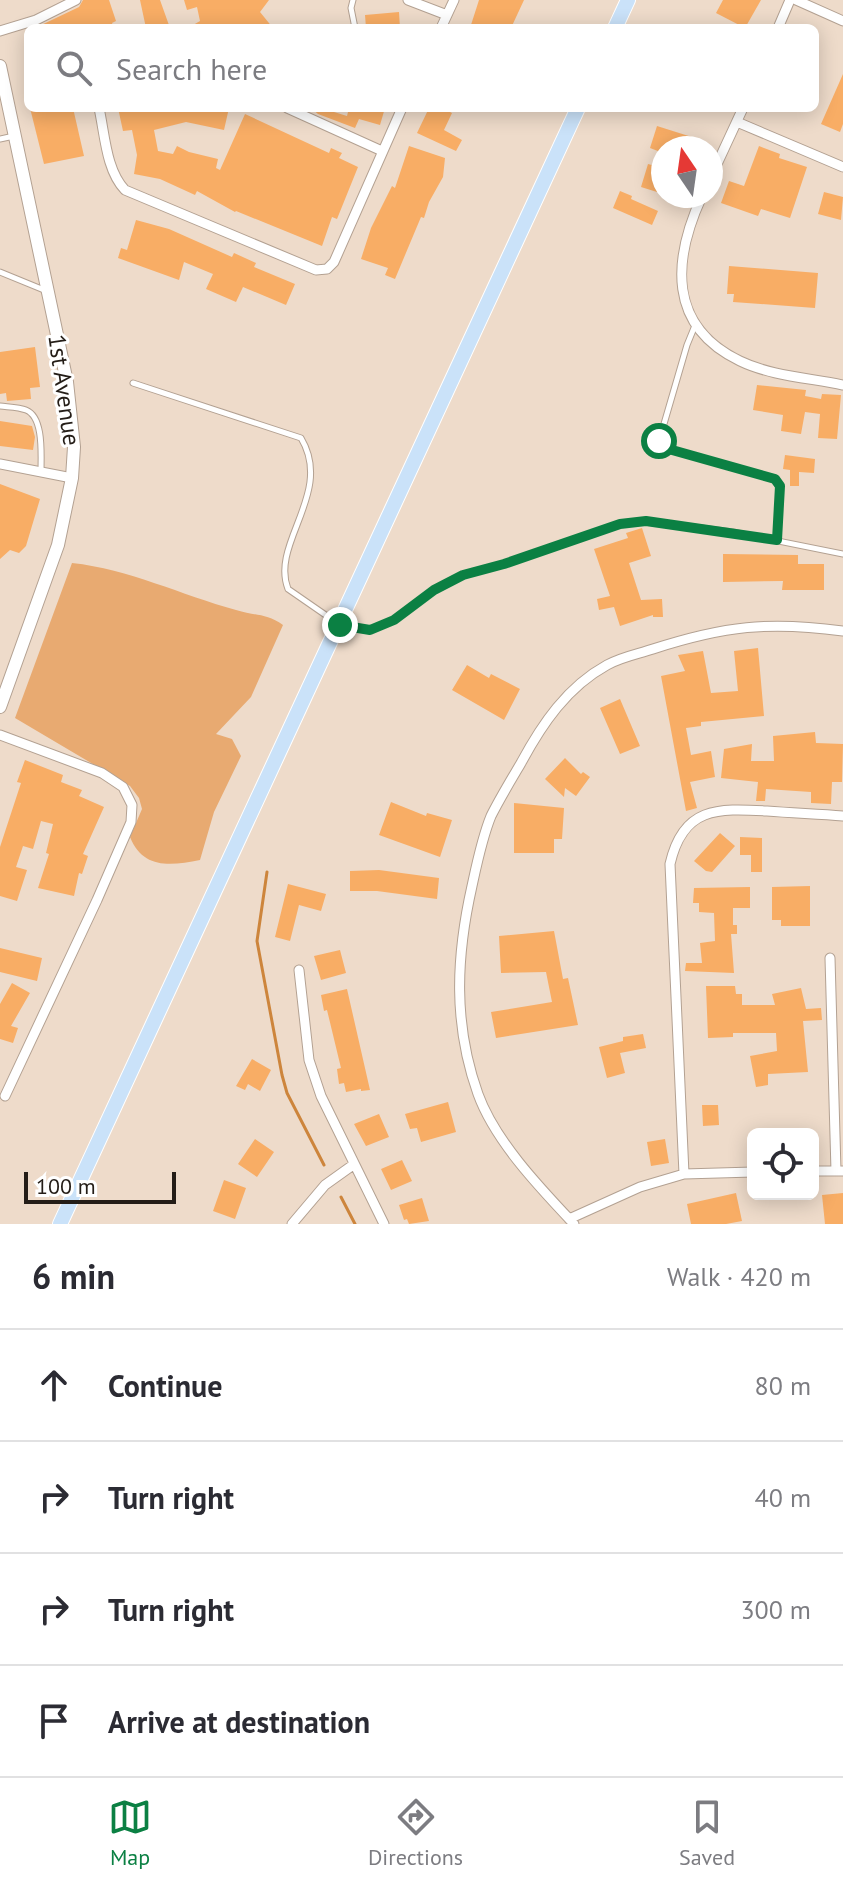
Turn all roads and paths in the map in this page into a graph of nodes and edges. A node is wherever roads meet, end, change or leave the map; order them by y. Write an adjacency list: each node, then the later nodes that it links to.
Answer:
1 (76, 0): 13 (street)
2 (353, 0): 9 (lane)
3 (408, 0): 7 (street)
4 (454, 0): 7 (street)
5 (628, 0): 11 (main road)
6 (793, 0): 8 (street); 12 (street)
7 (447, 15): 10 (street)
8 (843, 21)
9 (354, 24)
10 (443, 24)
11 (617, 24)
12 (780, 24)
13 (0, 31)
14 (0, 69): 20 (street, 1st Avenue)
15 (100, 112): 24 (street)
16 (296, 112): 24 (street)
17 (400, 112): 24 (street)
18 (576, 112): 39 (main road)
19 (741, 112): 21 (street)
20 (5, 120): 22 (street, 1st Avenue)
21 (737, 122): 25 (street); 26 (street)
22 (15, 136): 23 (lane); 29 (street, 1st Avenue)
23 (0, 139)
24 (382, 151)
25 (723, 152)
26 (843, 167)
27 (697, 208): 30 (street)
28 (0, 272): 29 (lane)
29 (49, 292): 36 (street, 1st Avenue)
30 (696, 322): 32 (street); 37 (lane)
31 (133, 383): 39 (lane)
32 (843, 385)
33 (0, 406): 35 (lane)
34 (0, 464): 35 (street)
35 (41, 472): 36 (street)
36 (72, 478): 41 (street, 1st Avenue)
37 (777, 540): 38 (lane); 39 (lane)
38 (843, 554)
39 (340, 625): 53 (main road)
40 (843, 631): 52 (street)
41 (0, 707)
42 (0, 735): 46 (street)
43 (843, 816): 51 (street)
44 (830, 958): 49 (street)
45 (299, 970): 47 (street)
46 (5, 1096)
47 (353, 1165): 54 (street); 55 (street)
48 (819, 1171): 49 (street)
49 (840, 1171)
50 (747, 1172): 51 (street)
51 (684, 1174): 52 (street)
52 (572, 1221)
53 (60, 1224)
54 (292, 1224)
55 (384, 1224)

